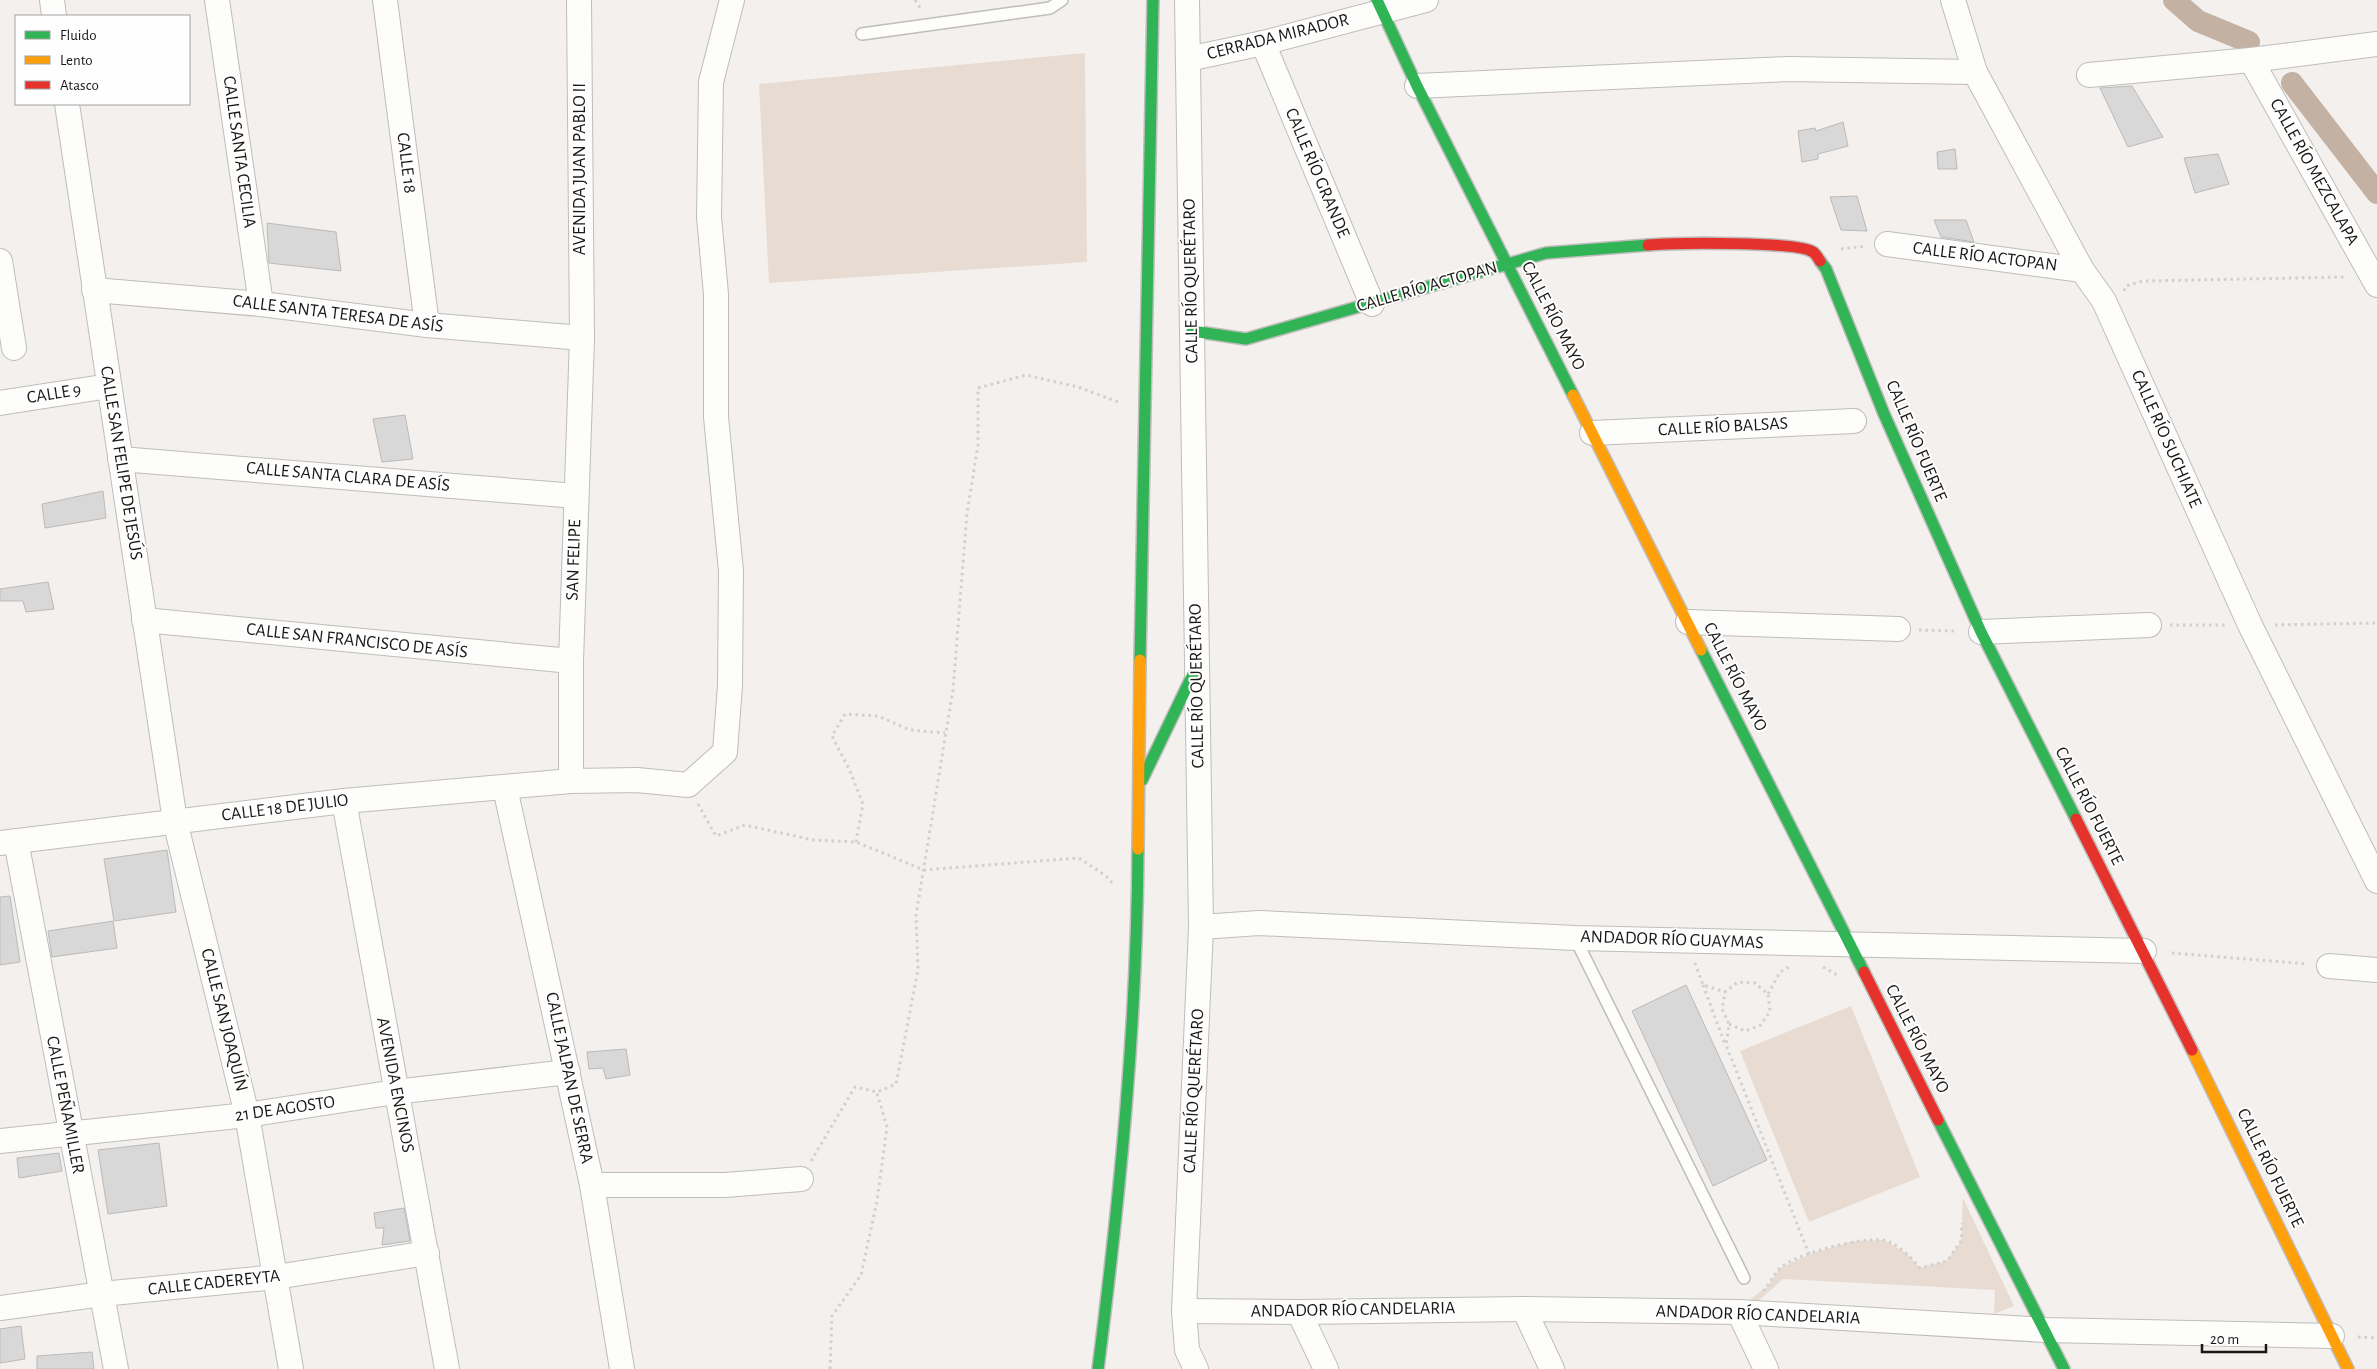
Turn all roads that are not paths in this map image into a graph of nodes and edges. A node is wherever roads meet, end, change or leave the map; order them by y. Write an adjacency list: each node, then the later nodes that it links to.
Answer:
1 (52, 0): 12 (street)
2 (217, 0): 29 (street, CALLE SANTA CECILIA)
3 (385, 0): 32 (street, CALLE 18)
4 (579, 0): 34 (street, AVENIDA JUAN PABLO II)
5 (732, 0): 49 (street, CALLE 18 DE JULIO)
6 (1062, 0): 13 (lane)
7 (1153, 0): 50 (street)
8 (1187, 0): 16 (street, CALLE RÍO QUERÉTARO)
9 (1426, 0): 11 (street, CERRADA MIRADOR)
10 (1952, 0): 18 (street, CALLE RÍO SUCHIATE)
11 (1380, 6): 14 (street, CERRADA MIRADOR); 20 (street, CALLE RÍO MAYO)
12 (54, 15)
13 (862, 34)
14 (1263, 43): 16 (street, CERRADA MIRADOR); 30 (street, CALLE RÍO GRANDE)
15 (2377, 44): 17 (street)
16 (1188, 59): 33 (street, CALLE RÍO QUERÉTARO)
17 (2251, 60): 19 (street); 27 (street, CALLE RÍO MEZCALAPA)
18 (1975, 72): 20 (street); 26 (street, CALLE RÍO SUCHIATE)
19 (2089, 75)
20 (1417, 86): 25 (street, CALLE RÍO MAYO)
21 (67, 105): 28 (street, CALLE SAN FELIPE DE JESÚS)
22 (1887, 244): 26 (street, CALLE RÍO ACTOPAN)
23 (1814, 252): 25 (street, CALLE RÍO ACTOPAN); 46 (street, CALLE RÍO FUERTE)
24 (0, 261): 31 (street)
25 (1507, 264): 30 (street, CALLE RÍO ACTOPAN); 39 (street, CALLE RÍO MAYO)
26 (2082, 270): 55 (street, CALLE RÍO SUCHIATE)
27 (2375, 281)
28 (94, 290): 29 (street, CALLE SANTA TERESA DE ASÍS); 36 (street, CALLE SAN FELIPE DE JESÚS)
29 (261, 304): 32 (street, CALLE SANTA TERESA DE ASÍS)
30 (1372, 304): 33 (street, CALLE RÍO ACTOPAN)
31 (4, 316): 35 (street)
32 (427, 325): 34 (street, CALLE SANTA TERESA DE ASÍS)
33 (1192, 331): 48 (street, CALLE RÍO QUERÉTARO)
34 (582, 338): 41 (street, SAN FELIPE)
35 (14, 348)
36 (109, 386): 37 (street, CALLE 9); 40 (street, CALLE SAN FELIPE DE JESÚS)
37 (0, 403)
38 (1854, 421): 39 (street, CALLE RÍO BALSAS)
39 (1592, 433): 43 (street, CALLE RÍO MAYO)
40 (120, 459): 41 (street, CALLE SANTA CLARA DE ASÍS); 42 (street, CALLE SAN FELIPE DE JESÚS)
41 (576, 496): 47 (street, SAN FELIPE)
42 (144, 620): 47 (street, CALLE SAN FRANCISCO DE ASÍS); 53 (street, CALLE SAN FELIPE DE JESÚS)
43 (1688, 622): 45 (street); 58 (street, CALLE RÍO MAYO)
44 (2149, 625): 46 (street)
45 (1898, 629)
46 (1981, 632): 59 (street, CALLE RÍO FUERTE)
47 (570, 661): 49 (street, SAN FELIPE)
48 (1195, 670): 50 (street); 56 (street, CALLE RÍO QUERÉTARO)
49 (571, 781): 51 (street, CALLE 18 DE JULIO)
50 (1141, 782): 84 (street)
51 (505, 788): 52 (street, CALLE 18 DE JULIO); 62 (street, CALLE JALPAN DE SERRA)
52 (344, 801): 53 (street, CALLE 18 DE JULIO); 63 (street, AVENIDA ENCINOS)
53 (175, 821): 54 (street, CALLE 18 DE JULIO); 64 (street, CALLE SAN JOAQUÍN)
54 (8, 842): 65 (street, CALLE PEÑAMILLER)
55 (2377, 881)
56 (1201, 927): 57 (street, ANDADOR RÍO GUAYMAS); 75 (street, CALLE RÍO QUERÉTARO)
57 (1576, 938): 58 (street, ANDADOR RÍO GUAYMAS); 71 (lane)
58 (1850, 945): 59 (street, ANDADOR RÍO GUAYMAS); 78 (street, CALLE RÍO MAYO)
59 (2144, 951): 79 (street, CALLE RÍO FUERTE)
60 (2329, 966): 61 (street)
61 (2377, 970)
62 (568, 1072): 63 (street, 21 DE AGOSTO); 68 (street, CALLE JALPAN DE SERRA)
63 (395, 1092): 64 (street, 21 DE AGOSTO); 69 (street, AVENIDA ENCINOS)
64 (247, 1115): 65 (street, 21 DE AGOSTO); 70 (street, CALLE SAN JOAQUÍN)
65 (70, 1134): 66 (street, 21 DE AGOSTO); 72 (street, CALLE PEÑAMILLER)
66 (0, 1141)
67 (801, 1179): 68 (street)
68 (592, 1184): 83 (street, CALLE JALPAN DE SERRA)
69 (427, 1253): 70 (street, CALLE CADEREYTA); 82 (street, AVENIDA ENCINOS)
70 (276, 1277): 72 (street, CALLE CADEREYTA); 81 (street, CALLE SAN JOAQUÍN)
71 (1744, 1278)
72 (102, 1294): 73 (street, CALLE CADEREYTA); 80 (street, CALLE PEÑAMILLER)
73 (0, 1308)
74 (1524, 1309): 76 (street, ANDADOR RÍO CANDELARIA); 77 (street, ANDADOR RÍO CANDELARIA); 87 (street)
75 (1184, 1311): 76 (street, ANDADOR RÍO CANDELARIA); 85 (street, CALLE RÍO QUERÉTARO)
76 (1299, 1312): 86 (street)
77 (1739, 1312): 78 (street, ANDADOR RÍO CANDELARIA); 88 (street)
78 (2044, 1330): 79 (street, ANDADOR RÍO CANDELARIA); 89 (street, CALLE RÍO MAYO)
79 (2332, 1336): 90 (street, CALLE RÍO FUERTE)
80 (116, 1369)
81 (291, 1369)
82 (446, 1369)
83 (622, 1369)
84 (1098, 1369)
85 (1196, 1369)
86 (1326, 1369)
87 (1552, 1369)
88 (1766, 1369)
89 (2064, 1369)
90 (2348, 1369)

